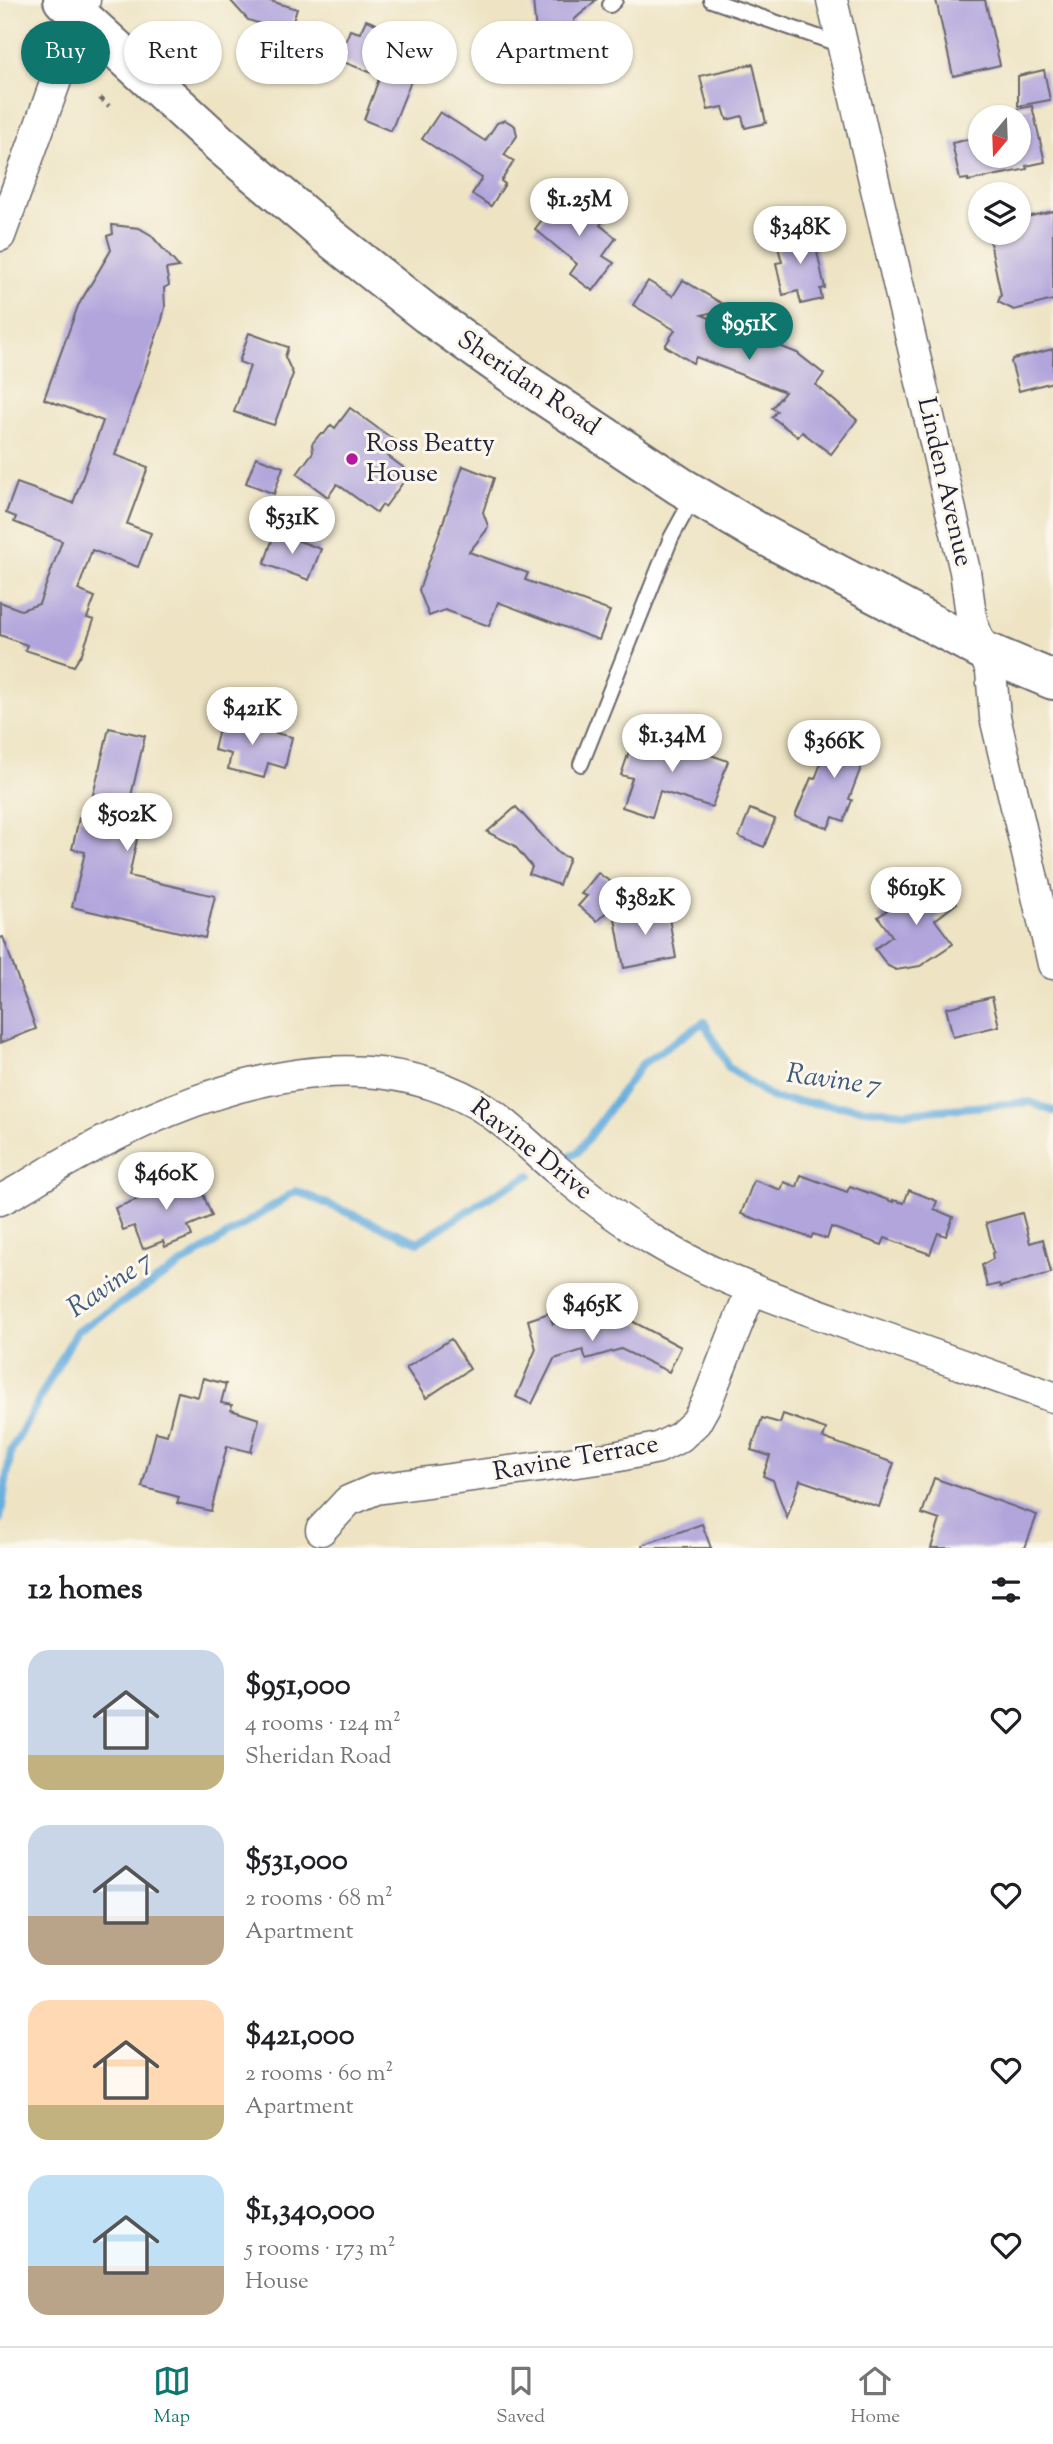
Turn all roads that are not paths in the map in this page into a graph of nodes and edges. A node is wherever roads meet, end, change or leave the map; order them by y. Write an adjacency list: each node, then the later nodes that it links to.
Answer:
1 (711, 0): 4 (lane)
2 (832, 0): 4 (street, Linden Avenue)
3 (76, 6): 5 (street); 6 (street, Sheridan Road)
4 (843, 45): 7 (street, Linden Avenue)
5 (0, 236)
6 (695, 495): 7 (street, Sheridan Road); 9 (lane)
7 (982, 650): 8 (street, Sheridan Road); 10 (street, Linden Avenue)
8 (1053, 680)
9 (580, 764)
10 (1053, 964)
11 (0, 1200): 12 (street, Ravine Drive)
12 (751, 1290): 13 (street, Ravine Drive); 14 (street, Ravine Terrace)
13 (1053, 1397)
14 (322, 1539)

